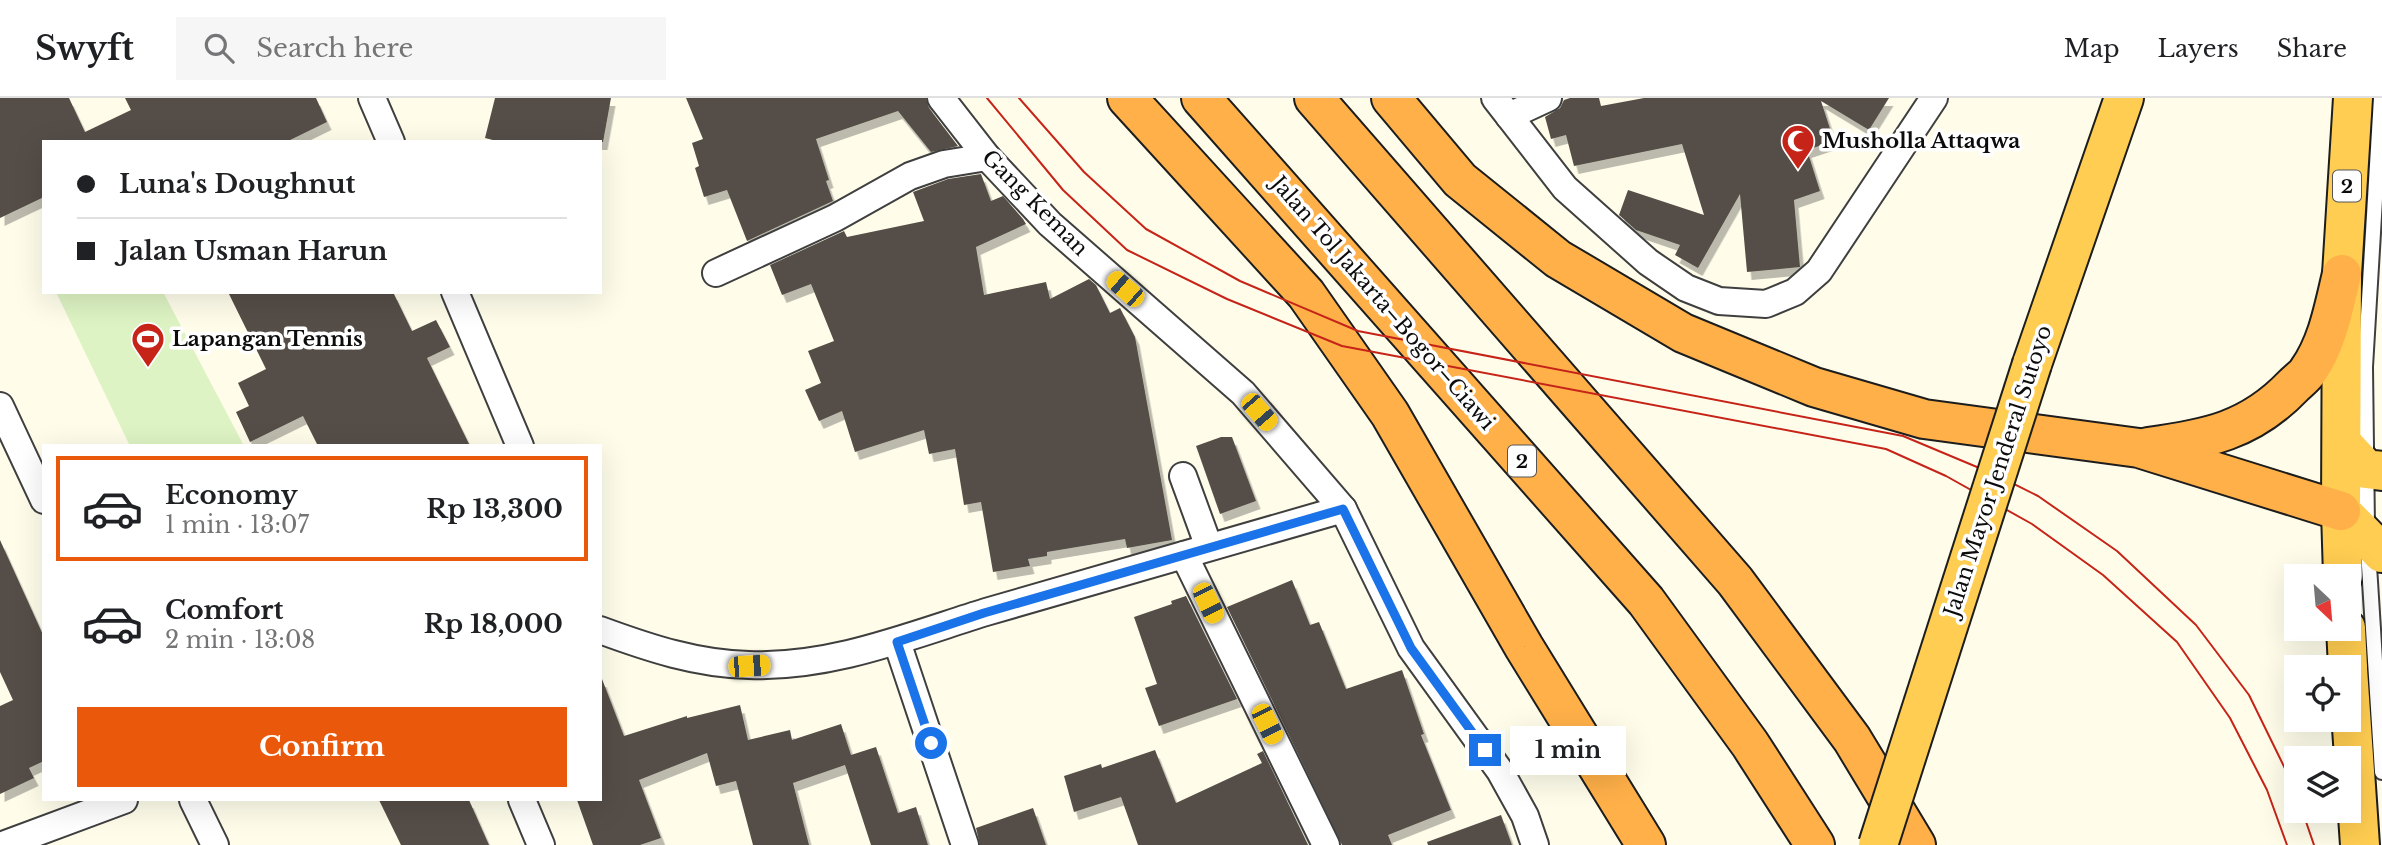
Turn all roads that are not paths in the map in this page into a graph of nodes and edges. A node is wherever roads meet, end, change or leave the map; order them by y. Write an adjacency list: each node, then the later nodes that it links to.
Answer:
1 (372, 98): 13 (street)
2 (941, 98): 14 (street, Gang Keman)
3 (1127, 98): 42 (highway)
4 (1201, 98): 43 (highway, Jalan Tol Jakarta–Bogor–Ciawi / 2)
5 (1314, 98): 45 (highway)
6 (1391, 98): 20 (highway)
7 (1548, 98): 12 (street)
8 (2124, 98): 44 (highway, Jalan Mayor Jenderal Sutoyo, bridge)
9 (2353, 98): 16 (highway, 2)
10 (2381, 98): 21 (lane)
11 (1930, 100): 12 (street)
12 (1502, 107)
13 (390, 140)
14 (987, 157): 15 (street); 24 (street, Gang Keman)
15 (716, 273)
16 (2342, 274): 20 (highway); 21 (highway, 2)
17 (457, 294): 19 (street)
18 (0, 406): 23 (street)
19 (519, 444)
20 (2139, 448): 25 (highway)
21 (2363, 461): 25 (highway, 2); 26 (lane)
22 (1183, 476): 27 (street)
23 (42, 496)
24 (1343, 509): 27 (street); 41 (street, Gang Keman)
25 (2341, 511): 26 (highway); 28 (highway, 2)
26 (2375, 545): 32 (lane)
27 (1196, 551): 30 (street); 40 (street)
28 (2343, 564)
29 (602, 631): 30 (street)
30 (897, 642): 39 (street)
31 (2352, 732): 46 (highway)
32 (2382, 772)
33 (121, 801): 36 (street)
34 (193, 801): 37 (street)
35 (522, 801): 38 (street)
36 (3, 845)
37 (215, 845)
38 (541, 845)
39 (965, 845)
40 (1326, 845)
41 (1535, 845)
42 (1646, 845)
43 (1815, 845)
44 (1878, 845)
45 (1916, 845)
46 (2360, 845)

